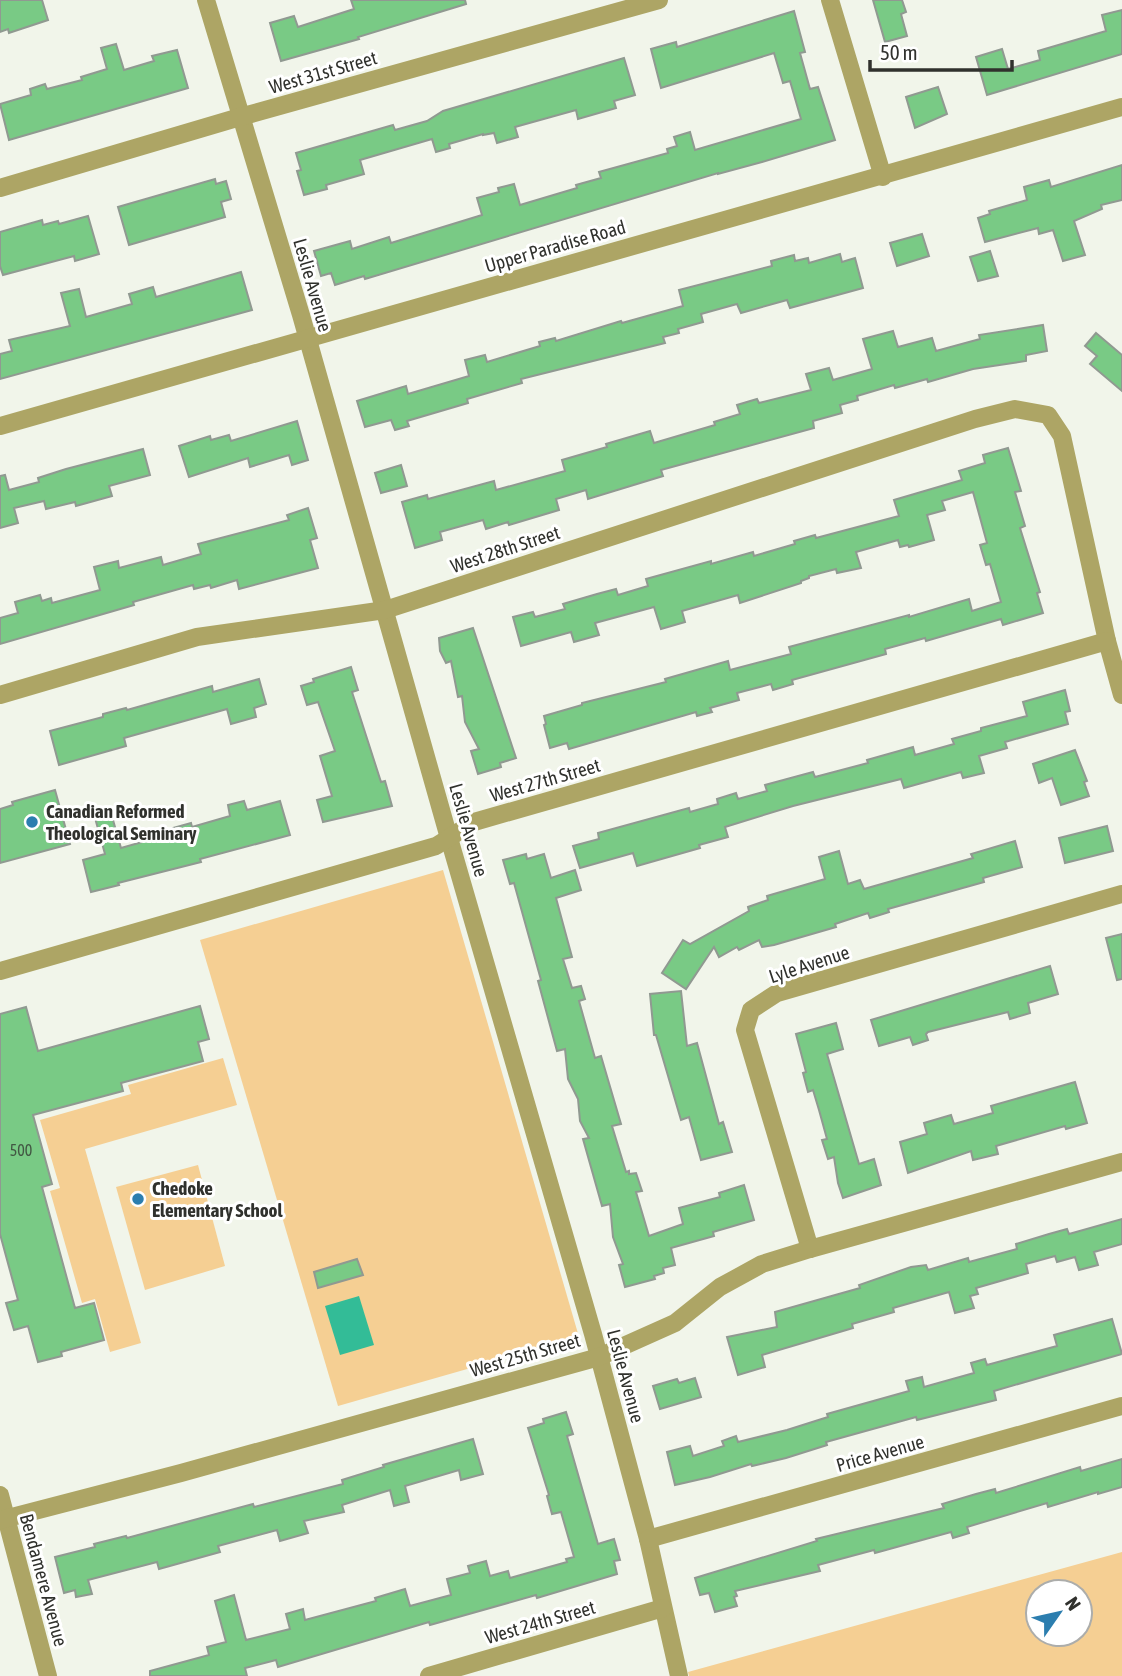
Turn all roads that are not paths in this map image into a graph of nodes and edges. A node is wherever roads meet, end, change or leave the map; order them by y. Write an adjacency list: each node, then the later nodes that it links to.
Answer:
1 (206, 0): 5 (street, Leslie Avenue)
2 (659, 0): 5 (street, West 31st Street)
3 (830, 0): 6 (street)
4 (1122, 107): 6 (street, Upper Paradise Road)
5 (240, 117): 7 (street, West 31st Street); 8 (street, Leslie Avenue)
6 (883, 177): 8 (street, Upper Paradise Road)
7 (0, 188)
8 (307, 339): 9 (street, Upper Paradise Road); 10 (street, Leslie Avenue)
9 (0, 426)
10 (385, 610): 11 (street, West 28th Street); 12 (street, West 28th Street); 14 (street, Leslie Avenue)
11 (1107, 641): 13 (street); 14 (street, West 27th Street)
12 (0, 695)
13 (1122, 695)
14 (449, 838): 16 (street, West 27th Street); 19 (street, Leslie Avenue)
15 (1122, 894): 18 (street, Lyle Avenue)
16 (0, 971)
17 (1122, 1162): 18 (street, West 25th Street)
18 (810, 1249): 19 (street, West 25th Street)
19 (599, 1357): 22 (street, West 25th Street); 23 (street, Leslie Avenue)
20 (1122, 1406): 23 (street, Price Avenue)
21 (0, 1494): 22 (street, Bendamere Avenue)
22 (3, 1520): 25 (street, Bendamere Avenue)
23 (648, 1539): 24 (street, Leslie Avenue)
24 (663, 1608): 26 (street, West 24th Street); 27 (street, Leslie Avenue)
25 (48, 1676)
26 (429, 1676)
27 (679, 1676)

